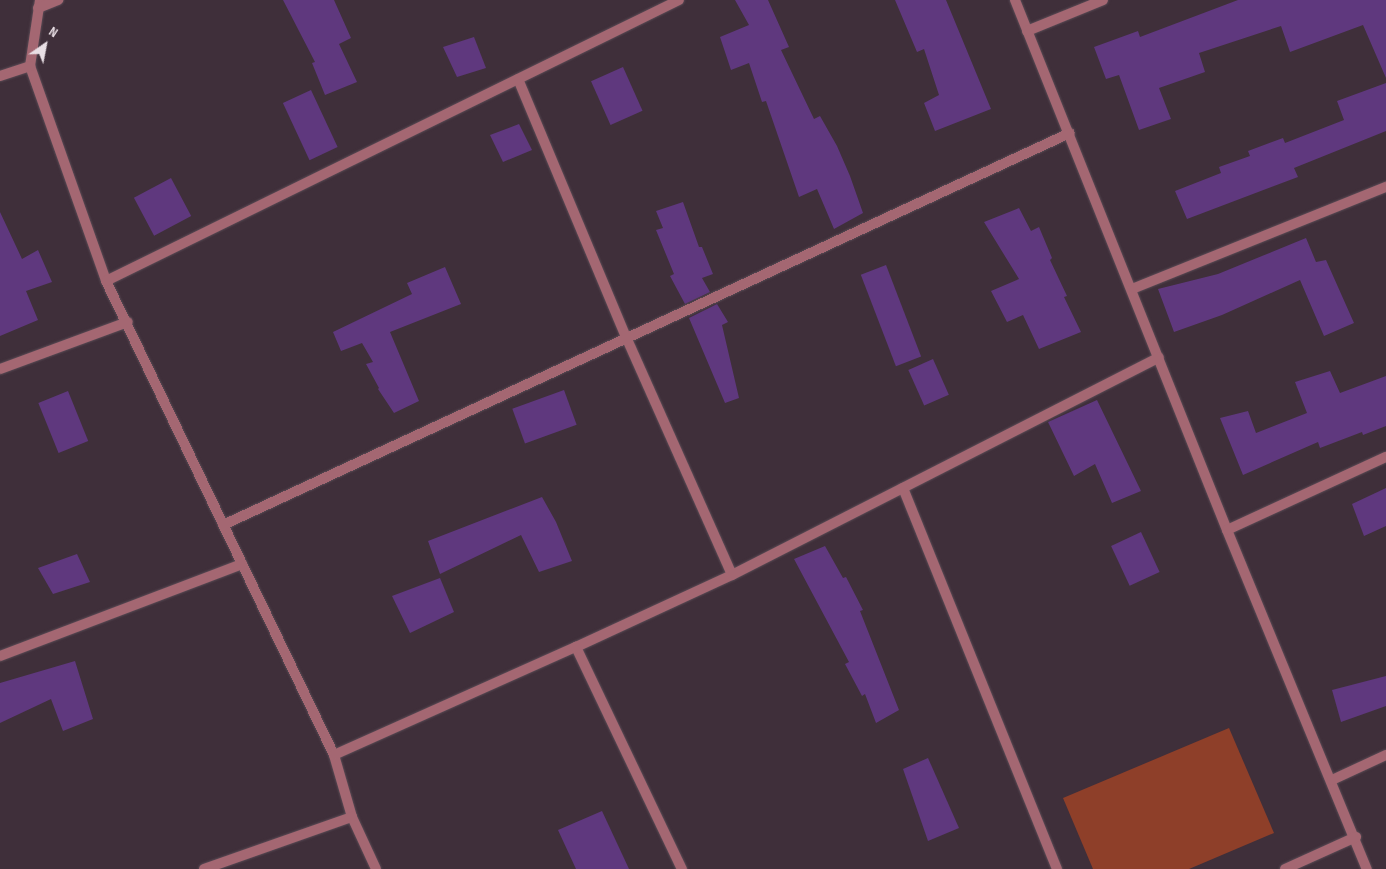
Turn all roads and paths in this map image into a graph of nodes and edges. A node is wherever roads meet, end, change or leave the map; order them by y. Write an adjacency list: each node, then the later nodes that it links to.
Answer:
1 (58, 0): 5 (street)
2 (680, 0): 9 (street)
3 (1015, 0): 6 (street)
4 (1103, 0): 6 (street)
5 (39, 4): 7 (street)
6 (1027, 31): 10 (street)
7 (30, 66): 8 (street); 12 (street)
8 (0, 76)
9 (518, 79): 12 (street); 15 (street)
10 (1070, 133): 13 (street); 15 (street)
11 (1386, 187): 13 (street)
12 (106, 281): 14 (street)
13 (1132, 289): 16 (street)
14 (128, 322): 17 (street); 20 (street)
15 (627, 339): 20 (street); 23 (street)
16 (1159, 357): 19 (street); 21 (street)
17 (0, 369)
18 (1386, 457): 21 (street)
19 (903, 488): 23 (street); 34 (street)
20 (223, 525): 22 (street)
21 (1227, 530): 28 (street)
22 (242, 564): 25 (street); 26 (street)
23 (732, 575): 24 (street)
24 (576, 647): 26 (street); 33 (street)
25 (0, 656)
26 (334, 755): 29 (street)
27 (1386, 756): 28 (street)
28 (1332, 780): 30 (street)
29 (352, 817): 31 (street); 32 (street)
30 (1356, 836): 35 (street); 36 (street)
31 (204, 869)
32 (376, 869)
33 (682, 869)
34 (1057, 869)
35 (1285, 869)
36 (1368, 869)

